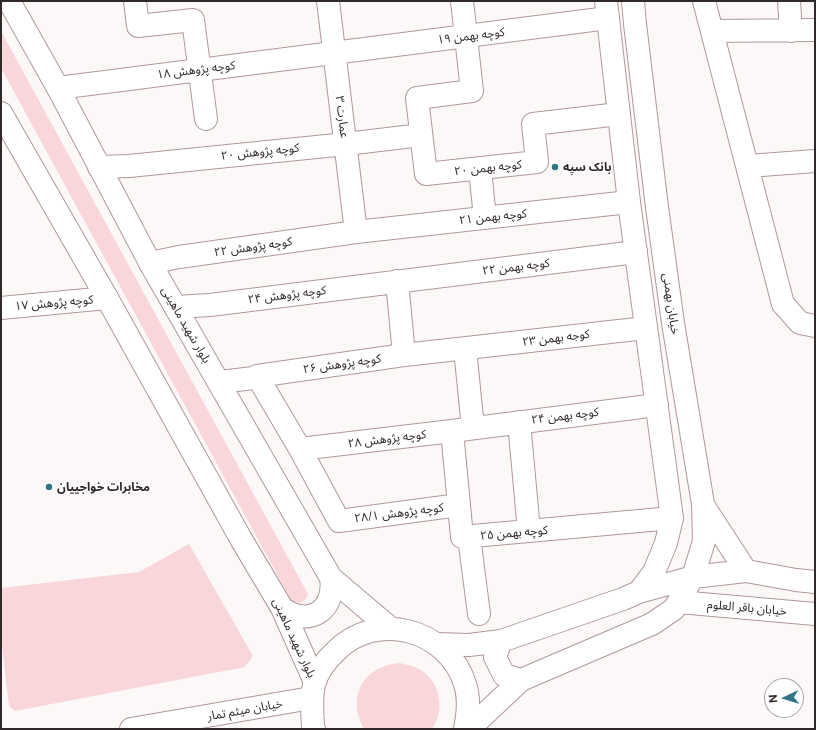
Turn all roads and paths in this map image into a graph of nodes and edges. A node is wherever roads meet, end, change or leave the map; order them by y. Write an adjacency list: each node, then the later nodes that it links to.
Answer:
1 (9, 1): 15 (street, بلوار شهید ماهینی)
2 (135, 1): 14 (street)
3 (328, 1): 13 (street, عمارت ۳)
4 (462, 1): 12 (street)
5 (633, 1): 45 (street, خیابان بهمنی)
6 (704, 1): 10 (street)
7 (789, 1): 11 (street)
8 (607, 10): 12 (street, کوچه بهمن ۱۹); 17 (street)
9 (815, 30): 11 (street)
10 (712, 31): 11 (street); 22 (street)
11 (790, 31)
12 (466, 36): 13 (street, کوچه بهمن ۱۹); 19 (street)
13 (334, 53): 14 (street, کوچه پژوهش ۱۸); 20 (street, عمارت ۳)
14 (200, 70): 15 (street, کوچه پژوهش ۱۸); 18 (street)
15 (58, 88): 23 (street, بلوار شهید ماهینی)
16 (1, 113): 31 (street, بلوار شهید ماهینی)
17 (619, 114): 24 (street, کوچه بهمن ۲۰); 25 (street)
18 (206, 119)
19 (421, 135): 20 (street, کوچه پژوهش ۲۰); 24 (street, کوچه بهمن ۲۰)
20 (346, 144): 23 (street, کوچه پژوهش ۲۰); 27 (street, عمارت ۳)
21 (815, 161): 22 (street)
22 (748, 166): 34 (street)
23 (99, 167): 29 (street, بلوار شهید ماهینی)
24 (480, 169): 26 (street)
25 (629, 202): 26 (street, کوچه بهمن ۲۱); 28 (street)
26 (485, 218): 27 (street, کوچه بهمن ۲۱)
27 (356, 232): 29 (street, کوچه پژوهش ۲۲)
28 (636, 252): 30 (street, کوچه بهمن ۲۲); 35 (street)
29 (150, 263): 33 (street, بلوار شهید ماهینی)
30 (397, 281): 33 (street, کوچه پژوهش ۲۴); 37 (street)
31 (107, 298): 32 (street, کوچه پژوهش ۱۷); 56 (street, بلوار شهید ماهینی)
32 (1, 308)
33 (176, 308): 39 (street, بلوار شهید ماهینی)
34 (815, 326)
35 (646, 328): 36 (street, کوجه بهمن ۲۳); 40 (street)
36 (465, 348): 37 (street, کوچه پژوهش ۲۶); 42 (street)
37 (404, 355): 38 (street, کوچه پژوهش ۲۶)
38 (257, 376): 39 (street, کوچه پژوهش ۲۶); 44 (street)
39 (219, 382): 52 (street, بلوار شهید ماهینی)
40 (658, 405): 41 (street, کوچه بهمن ۲۴); 47 (street)
41 (519, 422): 42 (street, کوچه بهمن ۲۴); 48 (street)
42 (473, 428): 43 (street, کوچه پژوهش ۲۸)
43 (452, 431): 44 (street, کوچه پژوهش ۲۸); 46 (street, کوچه بهمن ۲۵)
44 (300, 449): 46 (street, کوچه پژوهش ۲۸/۱)
45 (702, 504): 50 (street); 51 (street, خیابان بهمنی)
46 (459, 505): 49 (street, کوچه بهمن ۲۵)
47 (672, 518): 48 (street, کوچه بهمن ۲۵); 54 (street)
48 (529, 531): 49 (street, کوچه بهمن ۲۵)
49 (469, 537): 57 (street)
50 (746, 571): 51 (street); 53 (street)
51 (693, 577): 54 (street); 55 (street, خیابان بهمنی)
52 (331, 578): 56 (street); 59 (street, بلوار شهید ماهینی)
53 (815, 582)
54 (639, 592): 60 (street)
55 (679, 602): 58 (street, خیابان باقر العلوم); 62 (street, خیابان بهمنی)
56 (282, 608): 63 (street, بلوار شهید ماهینی)
57 (479, 614)
58 (815, 614)
59 (390, 628): 61 (street); 63 (street)
60 (501, 641): 61 (street); 62 (street)
61 (437, 644): 67 (street)
62 (521, 680): 68 (street)
63 (313, 690): 64 (street, خیابان میثم تمار); 65 (street)
64 (172, 726): 66 (street, خیابان میثم تمار)
65 (312, 728)
66 (131, 729)
67 (466, 729)
68 (469, 729)

